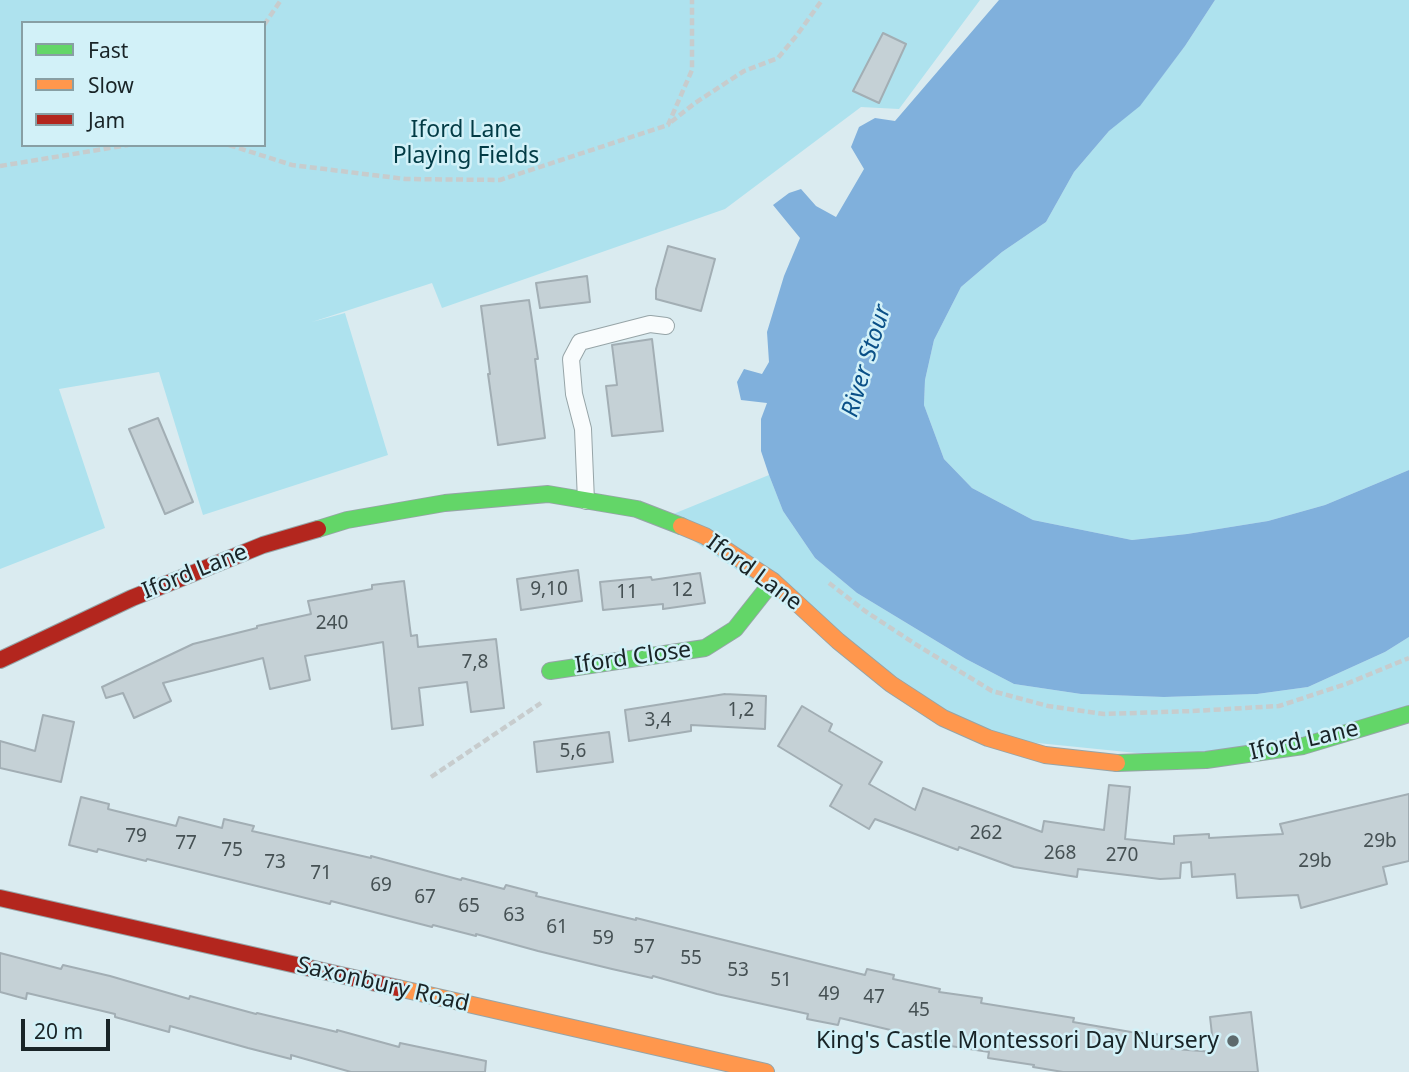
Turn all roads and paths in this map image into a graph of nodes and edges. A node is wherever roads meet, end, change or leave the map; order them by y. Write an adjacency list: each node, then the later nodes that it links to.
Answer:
1 (281, 0): 4 (path)
2 (692, 0): 5 (path)
3 (822, 0): 5 (path)
4 (266, 22)
5 (668, 125): 7 (path)
6 (116, 147): 8 (path)
7 (235, 147)
8 (0, 166)
9 (666, 326): 10 (lane)
10 (586, 501): 12 (street, Iford Lane); 14 (street, Iford Lane)
11 (825, 580): 13 (path)
12 (773, 581): 15 (street, Iford Close); 16 (street, Iford Lane)
13 (1409, 658)
14 (0, 660)
15 (550, 671): 17 (path)
16 (1409, 714)
17 (431, 777)
18 (0, 898): 19 (street, Saxonbury Road)
19 (766, 1072)

